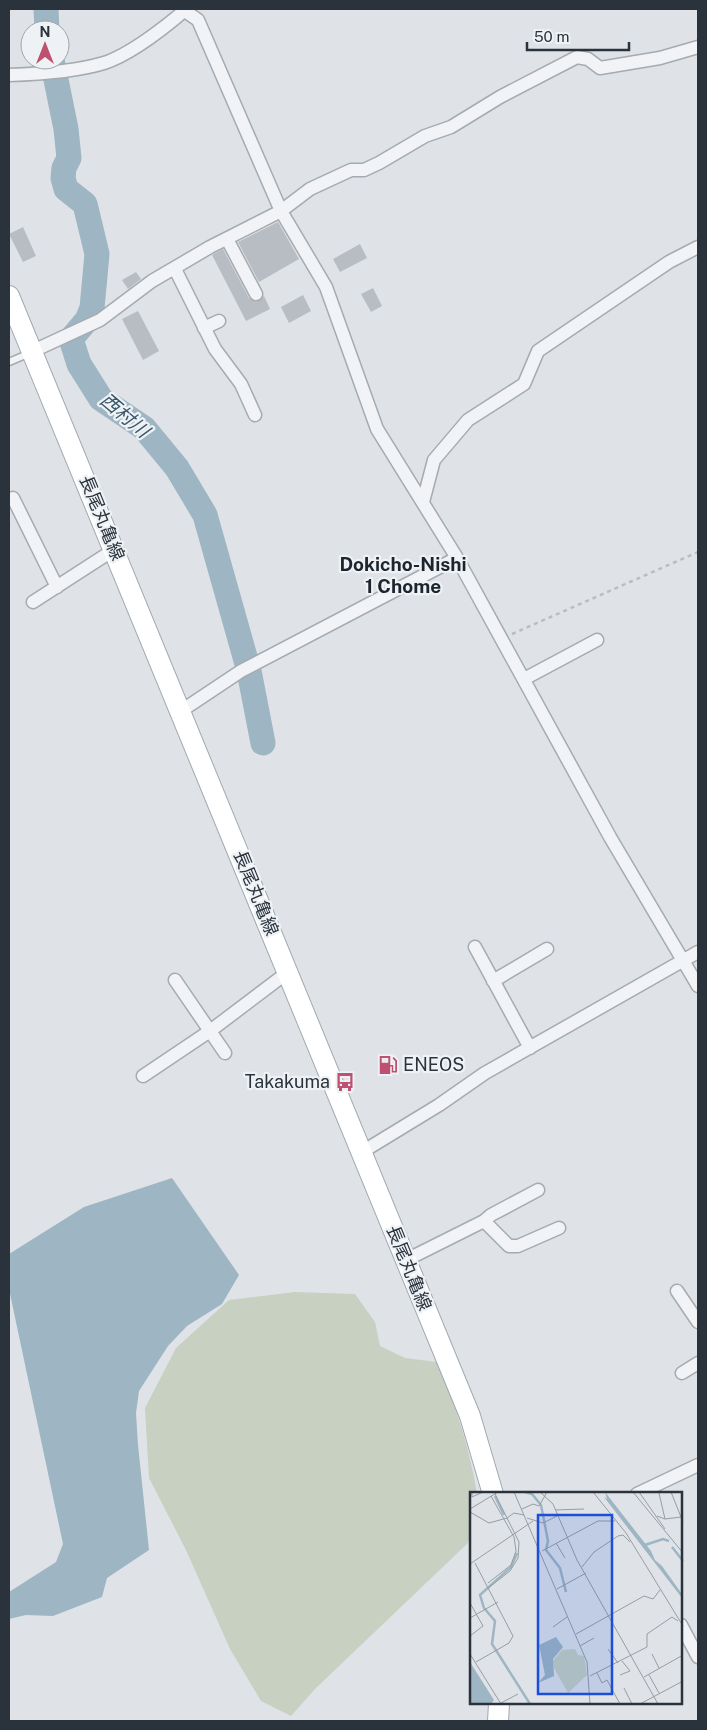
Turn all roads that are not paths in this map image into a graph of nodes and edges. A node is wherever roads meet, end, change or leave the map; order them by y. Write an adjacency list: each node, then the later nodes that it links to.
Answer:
1 (183, 10): 3 (street); 4 (street)
2 (698, 47): 4 (street)
3 (9, 75)
4 (281, 211): 5 (street); 16 (street)
5 (227, 238): 7 (street); 8 (street)
6 (698, 247): 16 (street)
7 (175, 269): 11 (street); 12 (street)
8 (256, 294)
9 (9, 296): 12 (main road, 長尾丸亀線)
10 (219, 321): 11 (street)
11 (204, 328): 14 (street)
12 (33, 351): 13 (lane); 17 (main road, 長尾丸亀線)
13 (9, 362)
14 (255, 415)
15 (13, 498): 19 (street)
16 (423, 502): 18 (street)
17 (115, 549): 19 (street); 23 (main road, 長尾丸亀線)
18 (457, 558): 22 (street); 23 (street)
19 (57, 587): 20 (street)
20 (33, 602)
21 (597, 640): 22 (street)
22 (524, 679): 27 (street)
23 (181, 711): 28 (main road, 長尾丸亀線)
24 (475, 947): 30 (street)
25 (547, 949): 30 (street)
26 (698, 952): 27 (street)
27 (684, 961): 31 (street); 33 (street)
28 (288, 972): 32 (street); 36 (main road, 長尾丸亀線)
29 (175, 980): 32 (street)
30 (493, 981): 33 (street)
31 (698, 986)
32 (210, 1031): 34 (street); 35 (street)
33 (530, 1048): 36 (street)
34 (225, 1053)
35 (143, 1076)
36 (362, 1152): 40 (main road, 長尾丸亀線)
37 (538, 1190): 38 (street)
38 (484, 1221): 39 (street); 40 (street)
39 (559, 1228)
40 (406, 1260): 46 (main road, 長尾丸亀線)
41 (677, 1291): 42 (street)
42 (698, 1322)
43 (698, 1363): 44 (street)
44 (682, 1373)
45 (698, 1465): 47 (street)
46 (492, 1492)
47 (641, 1492)
48 (682, 1626): 49 (street)
49 (698, 1657)
50 (498, 1705): 51 (main road)
51 (498, 1721)

